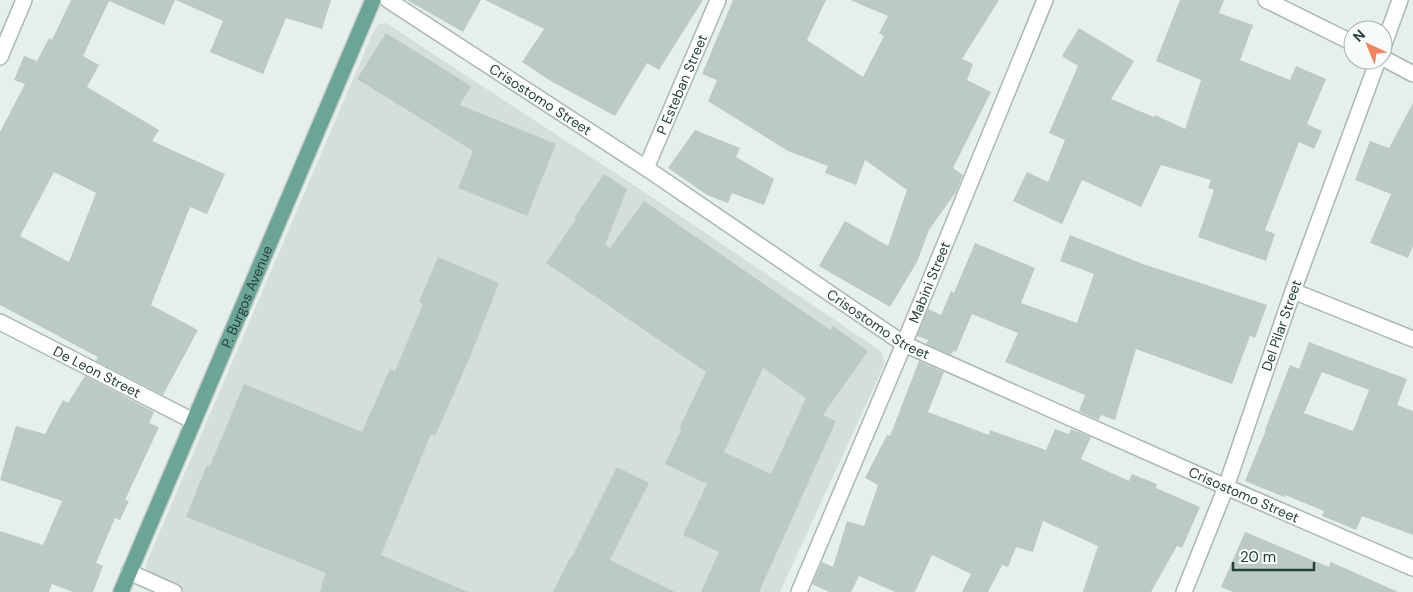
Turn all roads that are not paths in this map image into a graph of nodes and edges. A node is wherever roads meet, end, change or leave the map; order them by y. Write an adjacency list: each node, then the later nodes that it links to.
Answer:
1 (24, 0): 10 (street)
2 (373, 0): 19 (main road, P. Burgos Avenue)
3 (388, 0): 14 (street, Crisostomo Street)
4 (718, 0): 14 (street, P Esteban Street)
5 (1045, 0): 18 (street, Mabini Street)
6 (1266, 0): 9 (street)
7 (1400, 0): 8 (street)
8 (1393, 20)
9 (1343, 38)
10 (0, 57)
11 (1393, 63): 13 (street)
12 (1374, 70): 15 (street, Del Pilar Street)
13 (1413, 74)
14 (646, 168): 18 (street, Crisostomo Street)
15 (1293, 291): 17 (street); 20 (street, Del Pilar Street)
16 (0, 322): 19 (street, De Leon Street)
17 (1413, 339)
18 (904, 344): 20 (street, Crisostomo Street); 25 (street, Mabini Street)
19 (193, 421): 22 (main road, P. Burgos Avenue)
20 (1226, 487): 21 (street, Crisostomo Street); 26 (street, Del Pilar Street)
21 (1413, 568)
22 (129, 572): 23 (main road, P. Burgos Avenue); 24 (street)
23 (121, 592)
24 (174, 592)
25 (799, 592)
26 (1184, 592)

